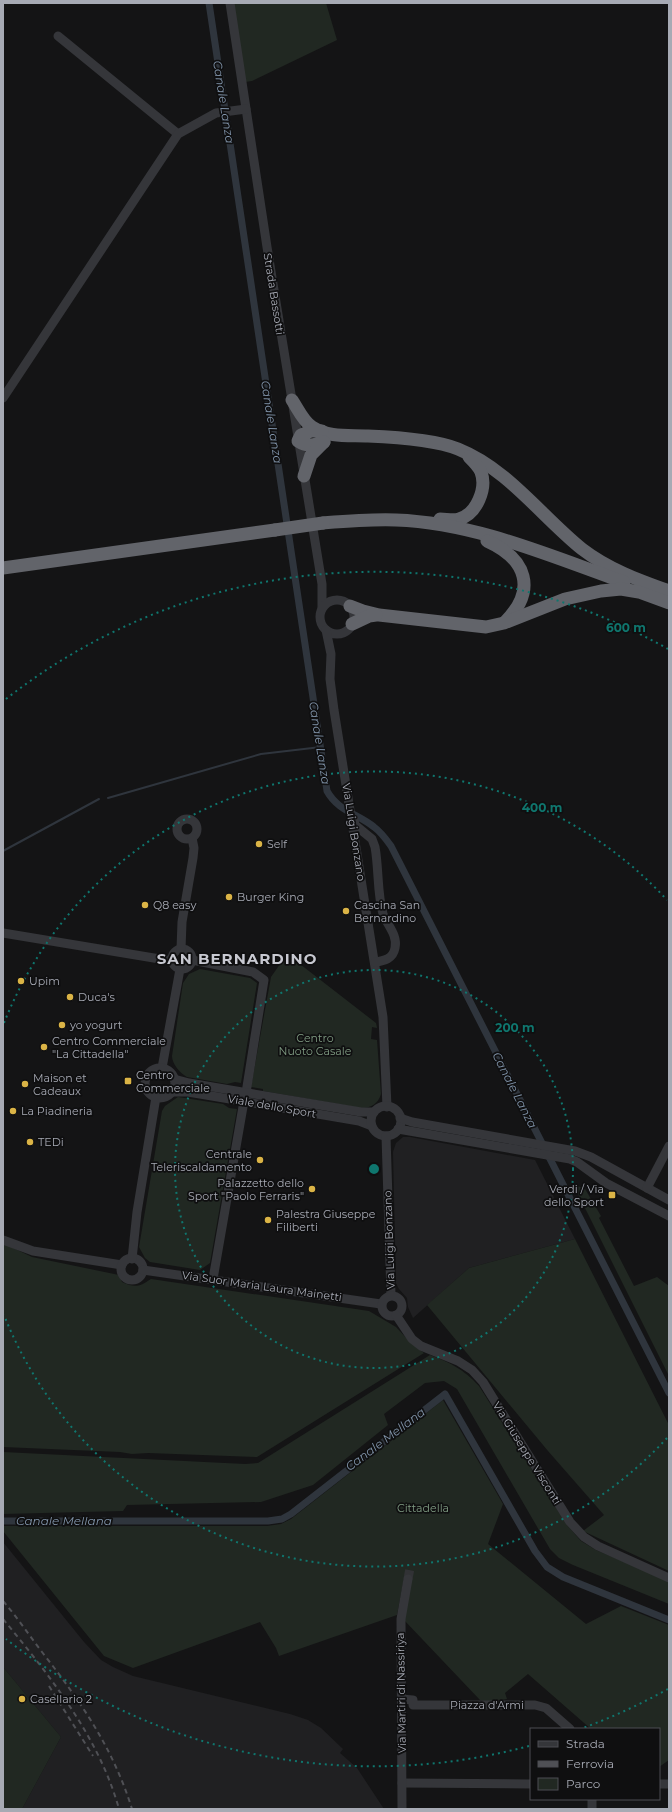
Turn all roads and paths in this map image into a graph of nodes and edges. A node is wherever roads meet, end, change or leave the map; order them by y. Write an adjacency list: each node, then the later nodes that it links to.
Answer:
1 (230, 3): 3 (street, Strada Bassotti)
2 (58, 36): 4 (street)
3 (246, 109): 4 (street); 6 (street, Strada Bassotti)
4 (178, 134): 5 (street)
5 (3, 398)
6 (292, 400): 7 (highway); 8 (street, Strada Bassotti)
7 (323, 437): 8 (highway); 9 (highway); 10 (highway)
8 (298, 441): 10 (street, Strada Bassotti)
9 (456, 448): 11 (highway); 14 (highway)
10 (304, 476): 13 (street, Strada Bassotti)
11 (372, 520): 12 (highway, bridge); 15 (highway); 21 (highway)
12 (3, 568)
13 (322, 584): 16 (street); 18 (street, Strada Bassotti)
14 (669, 591)
15 (669, 597)
16 (345, 603): 18 (street); 19 (highway); 20 (street)
17 (669, 603): 21 (highway)
18 (322, 608): 22 (street)
19 (379, 615): 20 (highway); 21 (highway)
20 (352, 624): 23 (street)
21 (504, 624)
22 (326, 630): 23 (street); 24 (street, Via Luigi Bonzano)
23 (339, 634): 24 (street, Via Luigi Bonzano)
24 (331, 654): 31 (street, Via Luigi Bonzano)
25 (353, 784): 31 (street)
26 (192, 838): 28 (street)
27 (3, 933): 30 (street)
28 (181, 949): 29 (street); 30 (street)
29 (192, 960): 32 (street); 37 (street)
30 (172, 961): 32 (street)
31 (374, 962): 38 (street, Via Luigi Bonzano)
32 (180, 969): 33 (street)
33 (162, 1068): 34 (street); 36 (street)
34 (174, 1079): 35 (street); 37 (street, Viale dello Sport)
35 (172, 1092): 36 (street); 37 (street, Viale dello Sport)
36 (156, 1097): 51 (street)
37 (245, 1097): 39 (street, Viale dello Sport); 41 (street, Viale dello Sport); 54 (street)
38 (387, 1107): 39 (street); 40 (street)
39 (374, 1112): 41 (street)
40 (400, 1118): 42 (street); 45 (street)
41 (372, 1126): 43 (street)
42 (398, 1129): 43 (street); 46 (street)
43 (386, 1136): 55 (street, Via Luigi Bonzano)
44 (669, 1146): 47 (street)
45 (620, 1174): 46 (street); 47 (street)
46 (613, 1187): 49 (street)
47 (647, 1188): 48 (street)
48 (669, 1200)
49 (669, 1216)
50 (3, 1240): 52 (street)
51 (132, 1259): 52 (street); 53 (street)
52 (122, 1265): 53 (street)
53 (143, 1270): 54 (street, Via Suor Maria Laura Mainetti)
54 (214, 1280): 56 (street, Via Suor Maria Laura Mainetti)
55 (391, 1295): 56 (street); 57 (street)
56 (381, 1304): 57 (street)
57 (396, 1315): 58 (street, Via Giuseppe Visconti)
58 (669, 1578)
59 (408, 1579): 60 (street, Via Martiri di Nassiriya)
60 (401, 1699): 61 (street, Piazza d'Armi); 62 (street, Via Martiri di Nassiriya)
61 (569, 1728)
62 (402, 1783): 63 (street); 64 (street, Via Martiri di Nassiriya)
63 (530, 1784)
64 (402, 1809)

